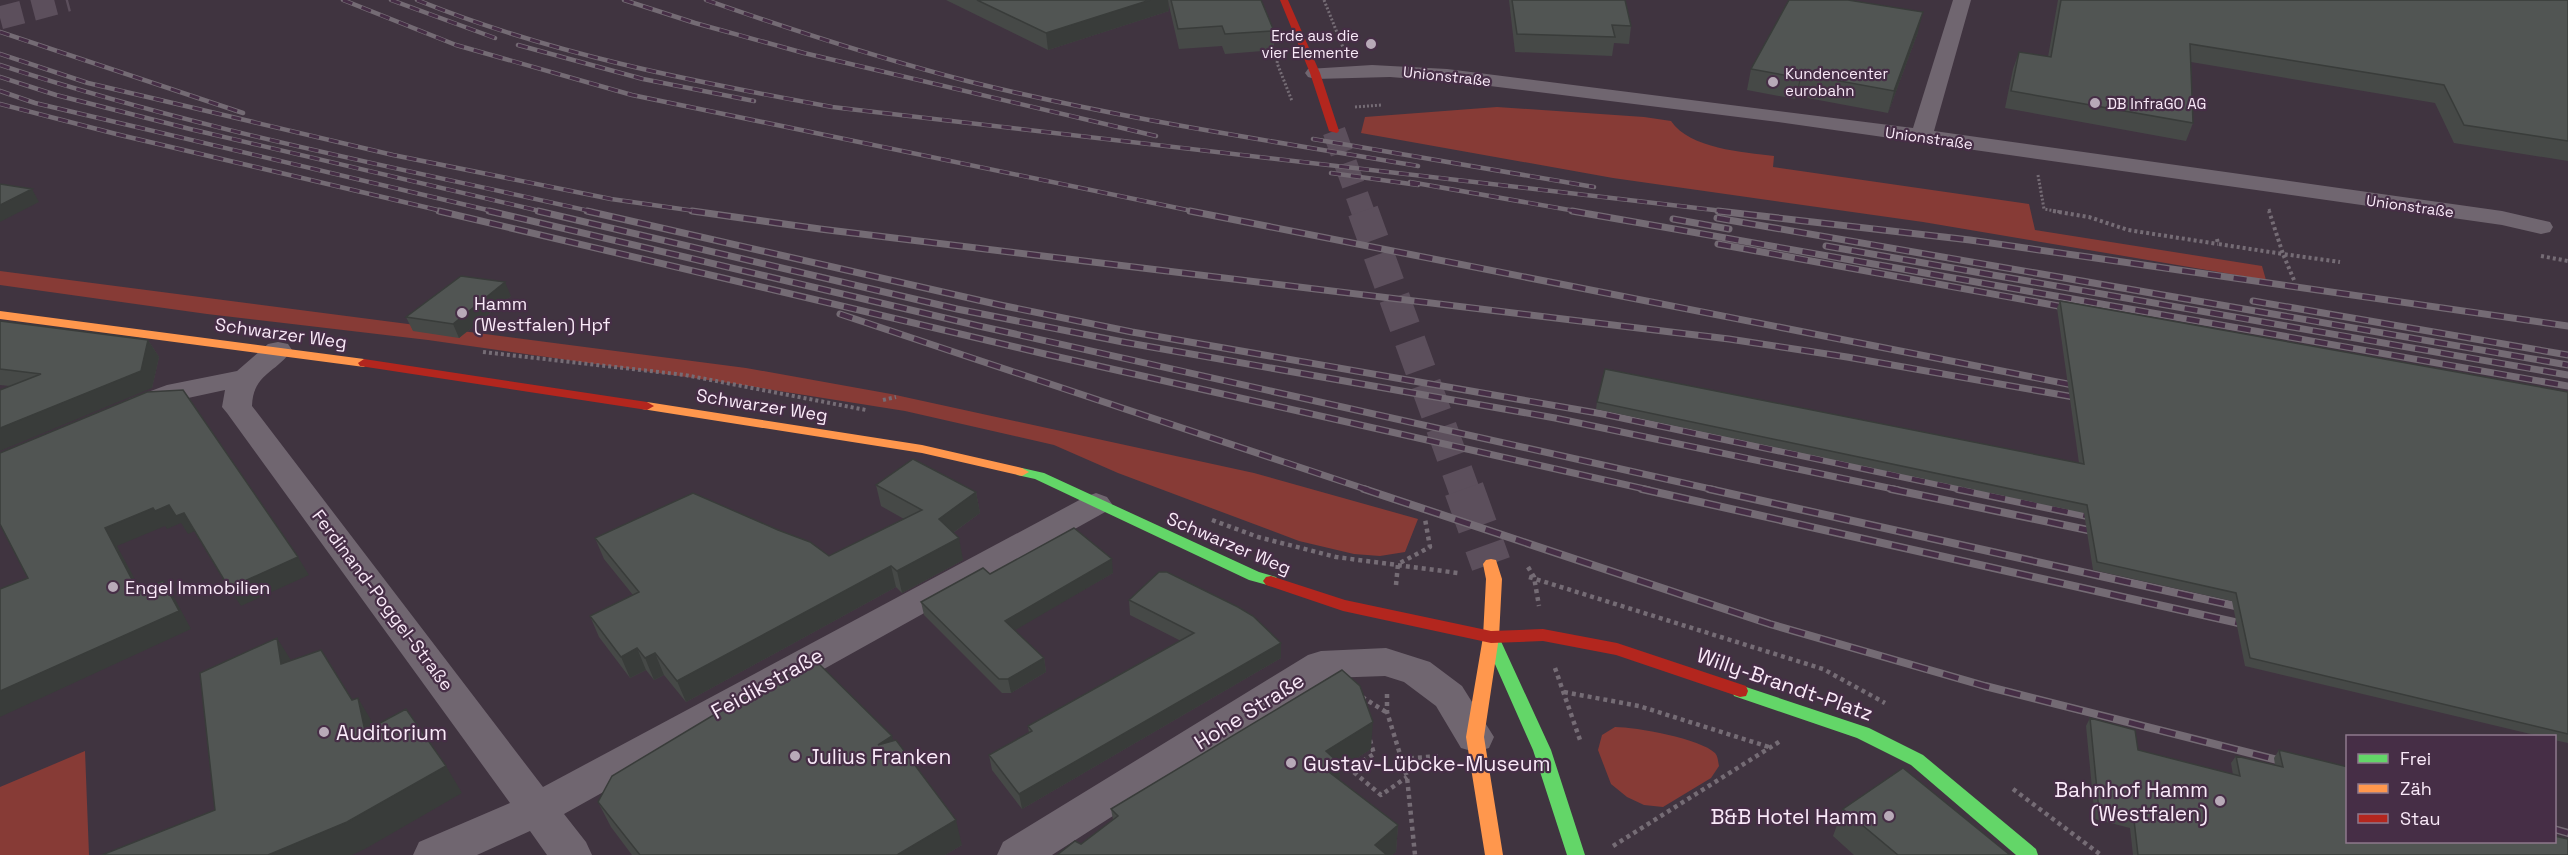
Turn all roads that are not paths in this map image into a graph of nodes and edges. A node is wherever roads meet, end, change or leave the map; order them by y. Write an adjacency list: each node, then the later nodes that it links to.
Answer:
1 (1284, 0): 3 (street)
2 (1962, 0): 5 (street)
3 (1315, 72): 4 (street); 5 (street, Unionstraße)
4 (1334, 131)
5 (1921, 136): 6 (street, Unionstraße)
6 (2541, 227)
7 (0, 315): 8 (street, Schwarzer Weg)
8 (278, 350): 9 (street); 11 (street, Schwarzer Weg)
9 (244, 379): 10 (street); 15 (street, Ferdinand-Poggel-Straße)
10 (110, 418)
11 (1096, 504): 13 (street, Schwarzer Weg); 15 (street, Feidikstraße)
12 (1491, 564): 13 (street)
13 (1491, 637): 14 (street); 20 (street); 21 (street, Willy-Brandt-Platz)
14 (1475, 737): 18 (street, Hohe Straße); 19 (street)
15 (538, 809): 16 (street, Feidikstraße); 17 (street, Ferdinand-Poggel-Straße)
16 (434, 855)
17 (571, 855)
18 (1018, 855)
19 (1494, 855)
20 (1576, 855)
21 (2029, 855)

